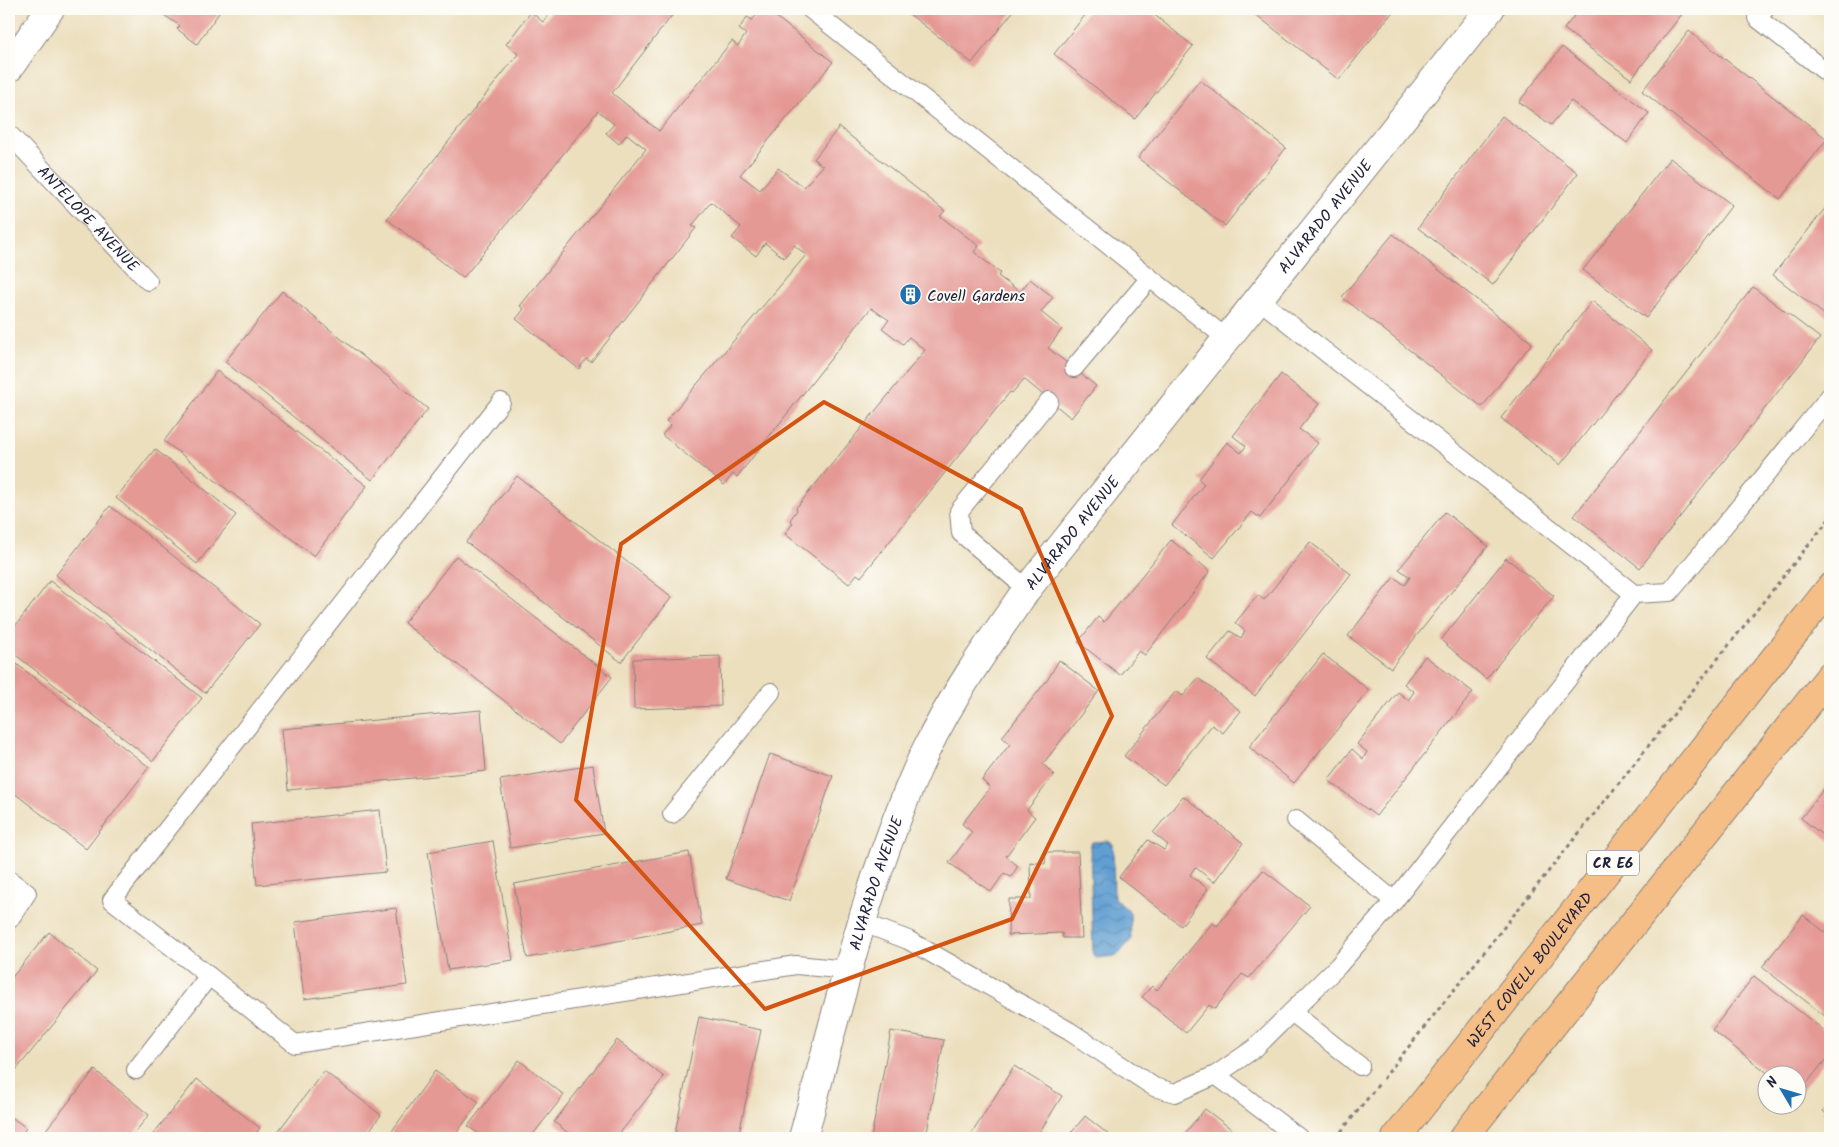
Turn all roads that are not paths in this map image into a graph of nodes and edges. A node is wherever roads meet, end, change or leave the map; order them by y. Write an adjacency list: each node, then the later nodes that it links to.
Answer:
1 (50, 9): 5 (street)
2 (810, 9): 8 (lane)
3 (1490, 9): 10 (street, ALVARADO AVENUE)
4 (1765, 9): 6 (lane)
5 (9, 68)
6 (1830, 75)
7 (9, 134): 9 (lane, ANTELOPE AVENUE)
8 (1149, 278): 11 (lane); 12 (lane)
9 (148, 281)
10 (1258, 299): 11 (street, ALVARADO AVENUE); 18 (lane)
11 (1226, 338): 17 (street, ALVARADO AVENUE)
12 (1074, 368)
13 (1830, 396): 18 (lane)
14 (1049, 401): 17 (lane)
15 (501, 402): 28 (lane)
16 (1830, 588): 35 (main road, WEST COVELL BOULEVARD / CR E6)
17 (1027, 589): 26 (street, ALVARADO AVENUE)
18 (1634, 594): 24 (lane)
19 (1830, 676): 36 (main road)
20 (771, 692): 21 (lane)
21 (672, 814)
22 (1296, 820): 24 (lane)
23 (9, 880): 25 (lane)
24 (1394, 901): 29 (lane)
25 (9, 920)
26 (861, 922): 27 (street, ALVARADO AVENUE); 32 (lane)
27 (848, 970): 28 (lane); 33 (street, ALVARADO AVENUE)
28 (209, 976): 31 (lane)
29 (1293, 1013): 30 (lane); 32 (lane)
30 (1360, 1066)
31 (136, 1070)
32 (1216, 1075): 34 (lane)
33 (803, 1138)
34 (1299, 1138)
35 (1396, 1138)
36 (1463, 1138)

